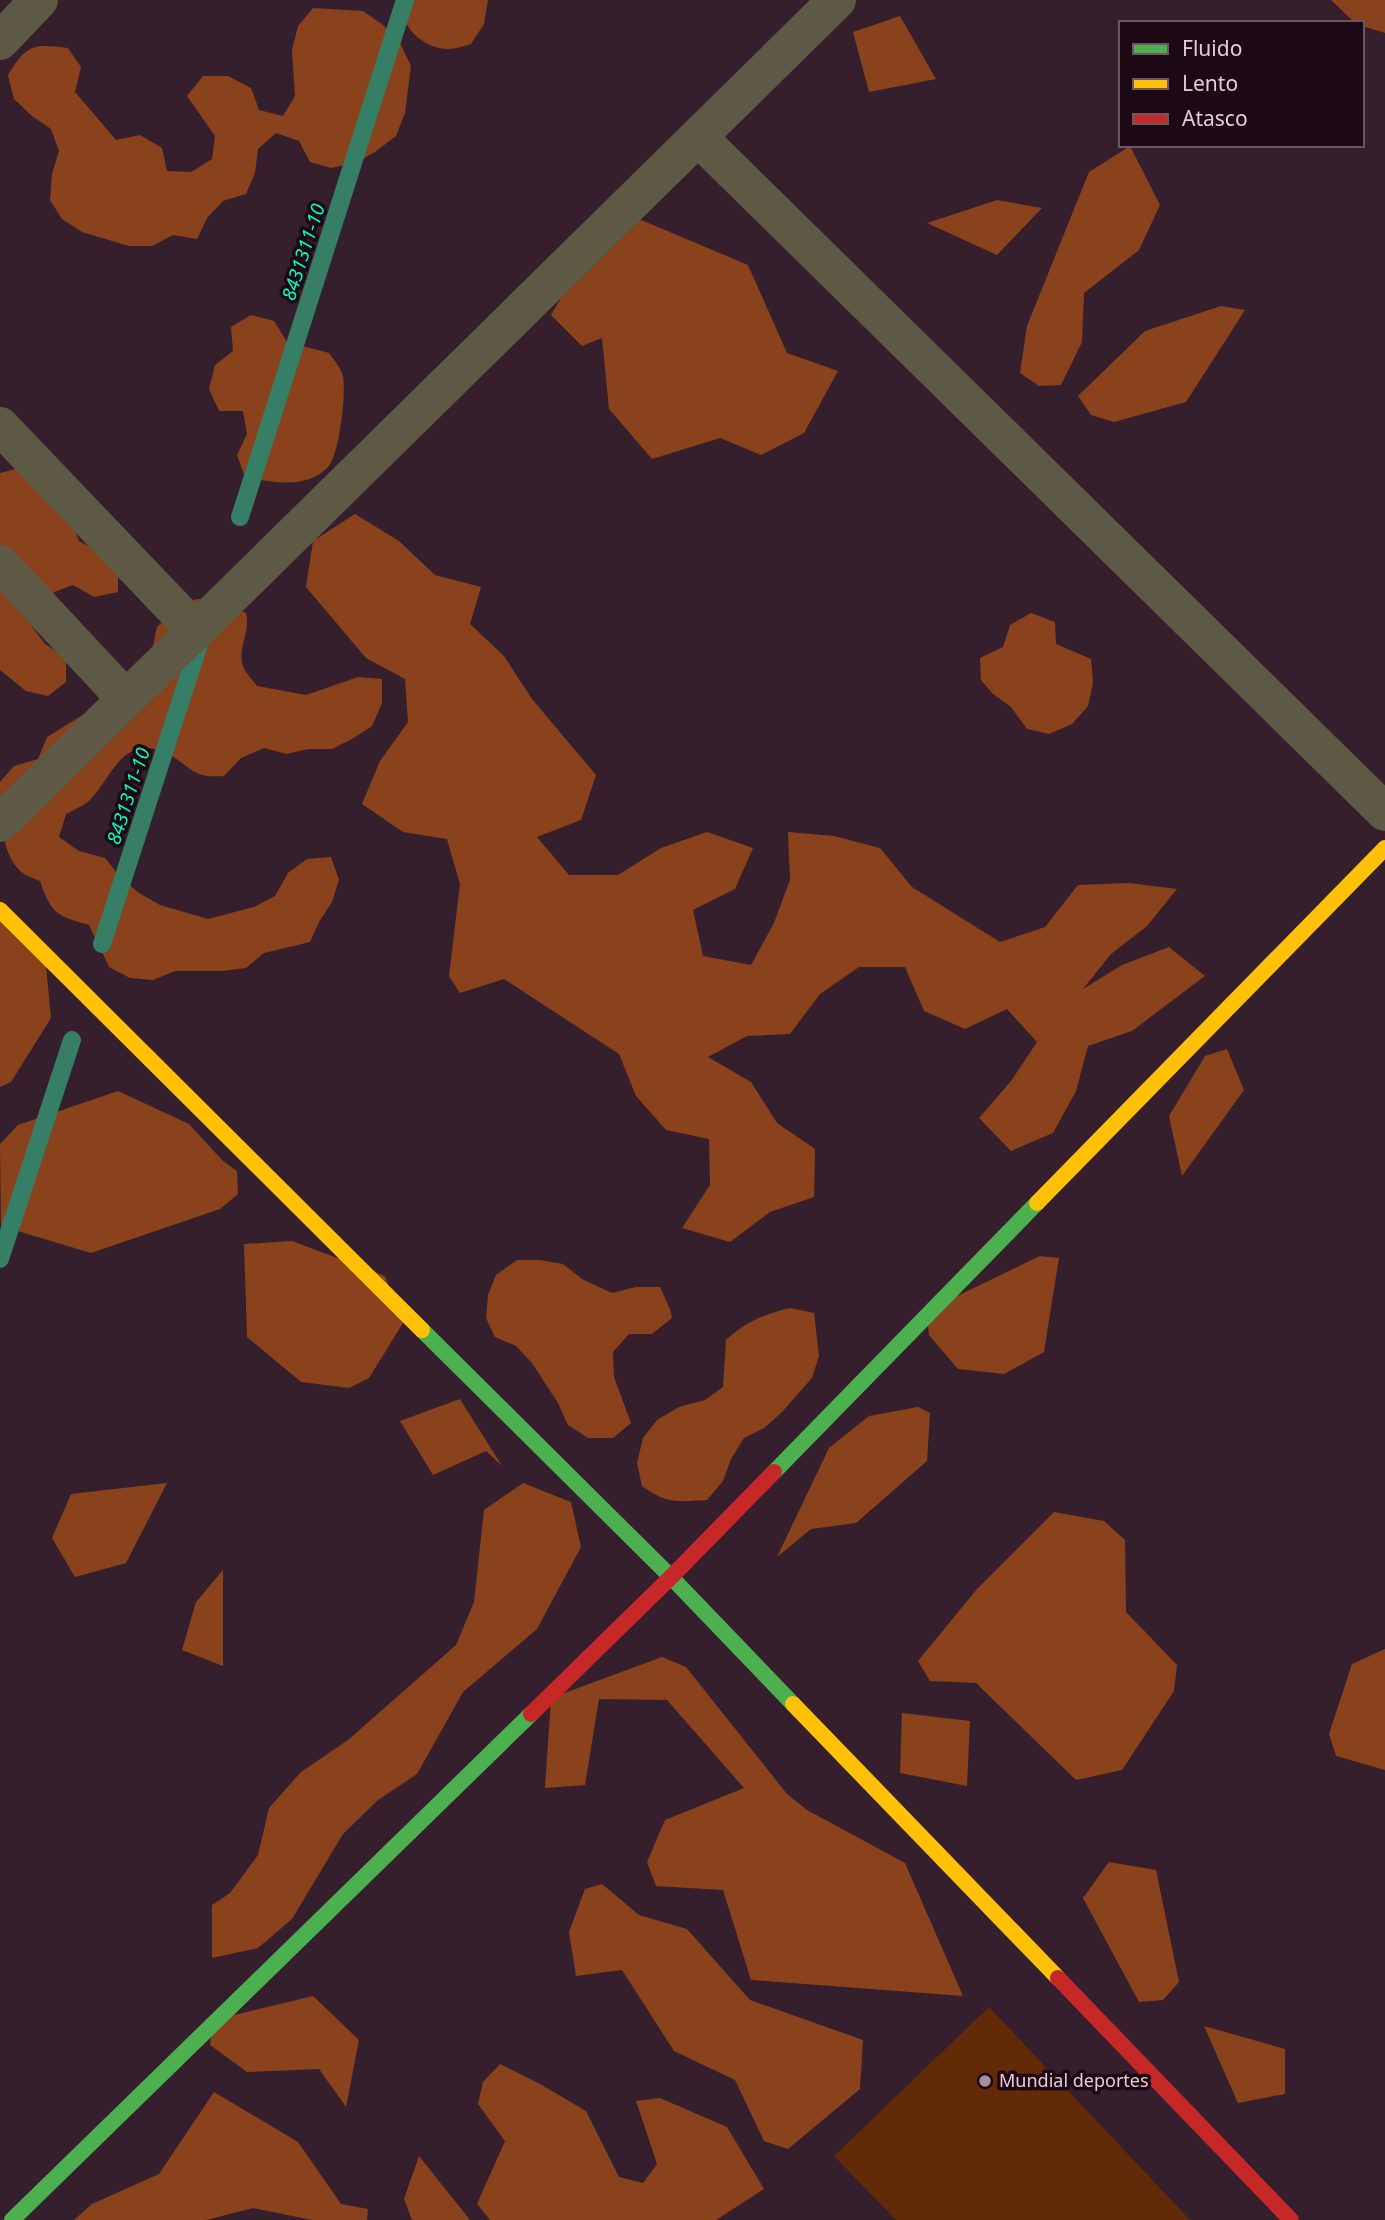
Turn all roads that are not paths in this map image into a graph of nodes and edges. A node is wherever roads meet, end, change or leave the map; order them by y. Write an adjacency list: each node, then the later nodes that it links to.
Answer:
1 (39, 0): 3 (street)
2 (837, 0): 4 (street)
3 (0, 41)
4 (698, 137): 7 (street); 9 (street)
5 (0, 426): 7 (street)
6 (0, 565): 8 (street)
7 (196, 631): 8 (street)
8 (126, 699): 10 (street)
9 (1385, 812)
10 (0, 823)
11 (1385, 848): 13 (street)
12 (0, 911): 13 (street)
13 (671, 1577): 14 (street); 15 (street)
14 (12, 2220)
15 (1292, 2220)

